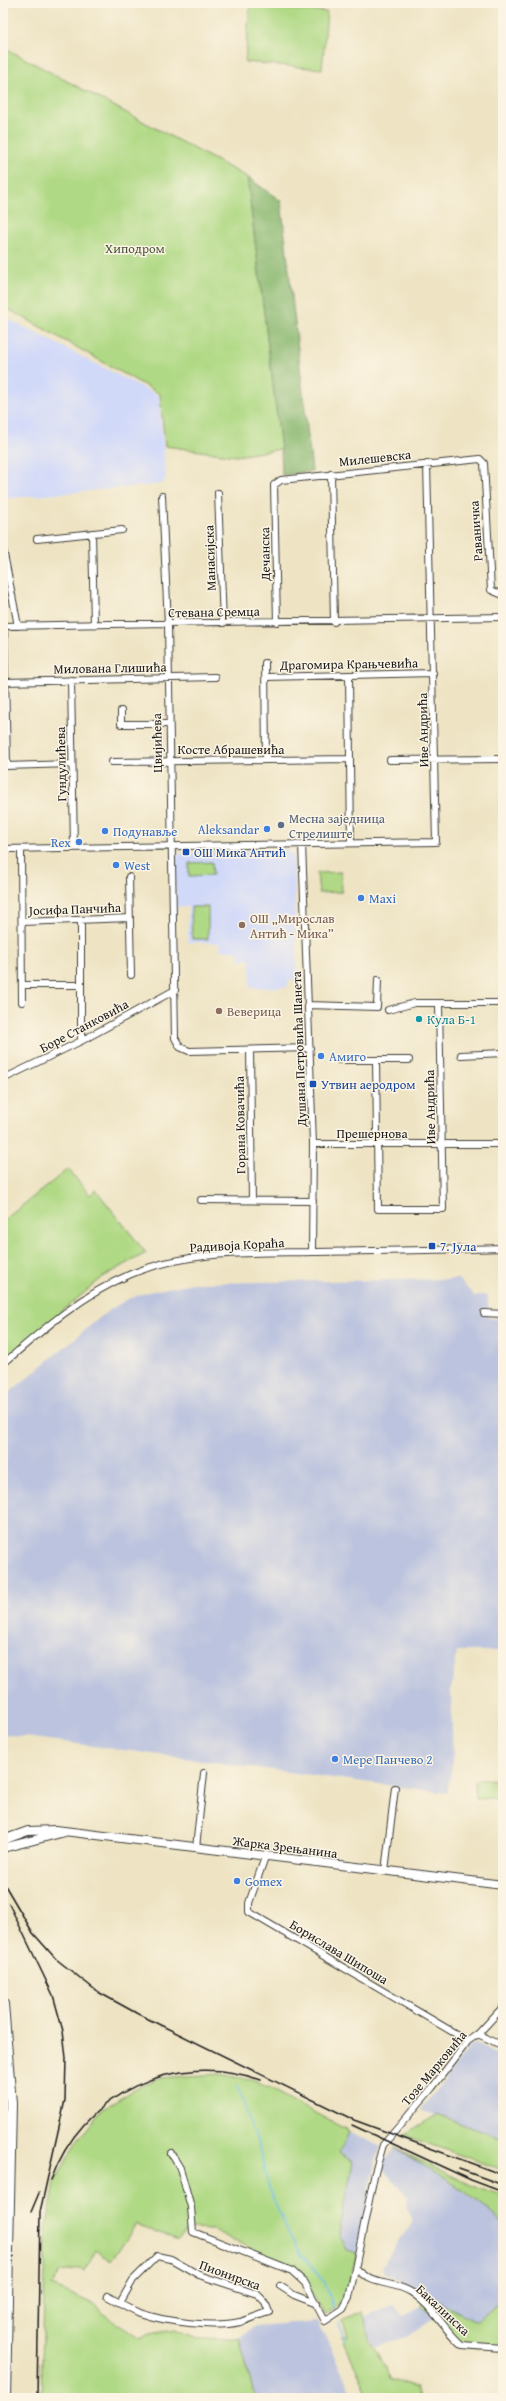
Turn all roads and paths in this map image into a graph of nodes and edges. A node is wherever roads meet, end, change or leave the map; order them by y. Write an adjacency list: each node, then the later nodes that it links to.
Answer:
1 (480, 459): 2 (street, Милешевска); 11 (street, Раваничка)
2 (427, 464): 3 (street, Милешевска); 13 (street, Иве Андрића)
3 (331, 474): 4 (street, Милешевска); 15 (street)
4 (274, 485): 14 (street, Дечанска)
5 (218, 492): 16 (street, Манасијска)
6 (162, 496): 17 (street, Цвијићева)
7 (122, 530): 8 (street)
8 (92, 533): 9 (street); 18 (street)
9 (37, 539)
10 (3, 549): 20 (street)
11 (503, 595)
12 (503, 617): 13 (street, Стевана Сремца)
13 (432, 618): 15 (street, Стевана Сремца); 22 (street, Иве Андрића)
14 (277, 622): 15 (street, Стевана Сремца); 16 (street, Стевана Сремца)
15 (334, 622)
16 (223, 623): 17 (street, Стевана Сремца)
17 (168, 624): 18 (street, Стевана Сремца); 26 (street, Цвијићева)
18 (94, 625): 20 (street, Стевана Сремца)
19 (4, 626): 20 (street, Стевана Сремца); 28 (street)
20 (18, 626)
21 (265, 663): 25 (street)
22 (433, 673): 23 (street, Драгомира Крањчевића); 32 (street, Иве Андрића)
23 (349, 675): 25 (street, Драгомира Крањчевића); 35 (street)
24 (215, 677): 26 (street, Милована Глишића)
25 (266, 677): 31 (street)
26 (167, 678): 27 (street, Милована Глишића); 30 (street, Цвијићева)
27 (71, 680): 28 (street, Милована Глишића); 38 (street, Гундулићева)
28 (5, 682): 39 (street)
29 (121, 711): 30 (street)
30 (168, 724): 34 (street, Цвијићева)
31 (266, 759): 34 (street, Косте Абрашевића); 35 (street, Косте Абрашевића)
32 (435, 759): 33 (street); 36 (street); 40 (street, Иве Андрића)
33 (503, 759)
34 (169, 760): 37 (street, Косте Абрашевића); 42 (street, Цвијићева)
35 (350, 760): 40 (street)
36 (390, 760)
37 (112, 762)
38 (72, 764): 39 (street); 43 (street, Гундулићева)
39 (5, 766)
40 (351, 843): 41 (street)
41 (302, 844): 42 (street); 58 (street, Душана Петровића Шанета)
42 (171, 847): 43 (street); 54 (street, Цвијићева)
43 (74, 848): 45 (street)
44 (3, 849): 45 (street)
45 (21, 849): 49 (street)
46 (129, 877): 47 (street)
47 (130, 918): 48 (street, Јосифа Панчића); 50 (street)
48 (81, 920): 49 (street, Јосифа Панчића); 53 (street)
49 (22, 922): 52 (street)
50 (132, 975)
51 (378, 980): 58 (street)
52 (22, 985): 53 (street); 55 (street)
53 (80, 985): 60 (street)
54 (175, 990): 60 (street, Боре Станковића); 62 (street, Цвијићева)
55 (22, 1002)
56 (503, 1003): 57 (street)
57 (439, 1004): 59 (street); 71 (street, Иве Андрића)
58 (308, 1005): 61 (street, Душана Петровића Шанета)
59 (388, 1010)
60 (81, 1042): 68 (street, Боре Станковића)
61 (310, 1048): 62 (street, Цвијићева); 69 (street, Душана Петровића Шанета)
62 (250, 1050): 74 (street, Горана Ковачића)
63 (503, 1053): 64 (street)
64 (461, 1055)
65 (339, 1060): 66 (street)
66 (376, 1060): 67 (street); 70 (street)
67 (409, 1060)
68 (3, 1079)
69 (313, 1144): 70 (street, Прешернова); 75 (street, Душана Петровића Шанета)
70 (377, 1144): 71 (street, Прешернова); 71 (street, Иве Андрића)
71 (441, 1144): 72 (street, Прешернова)
72 (503, 1144)
73 (201, 1200): 74 (street)
74 (252, 1200): 75 (street)
75 (313, 1201): 77 (street, Душана Петровића Шанета)
76 (503, 1248): 77 (street, Радивоја Кораћа)
77 (312, 1252): 80 (street, Радивоја Кораћа)
78 (484, 1314): 79 (street)
79 (503, 1314)
80 (3, 1364)
81 (204, 1773): 86 (street)
82 (395, 1788): 88 (street)
83 (64, 1832): 84 (street, Жарка Зрењанина); 85 (street, Жарка Зрењанина); 86 (street, Жарка Зрењанина)
84 (3, 1840)
85 (3, 1848)
86 (196, 1848): 87 (street, Жарка Зрењанина)
87 (265, 1857): 88 (street, Жарка Зрењанина); 93 (street, Борислава Шипоша)
88 (385, 1872): 89 (street, Жарка Зрењанина)
89 (503, 1885)
90 (3, 2004): 102 (highway)
91 (503, 2007): 92 (street, Тозе Марковића)
92 (478, 2034): 93 (street, Тозе Марковића); 94 (street)
93 (468, 2041): 96 (street, Тозе Марковића)
94 (503, 2046)
95 (171, 2153): 100 (street, Пионирска)
96 (356, 2268): 100 (street, Пионирска); 101 (street, Бакалинска)
97 (280, 2286): 100 (street)
98 (107, 2296): 99 (street, Пионирска)
99 (120, 2303): 99 (street, Пионирска)
100 (317, 2304)
101 (503, 2348)
102 (5, 2398)

